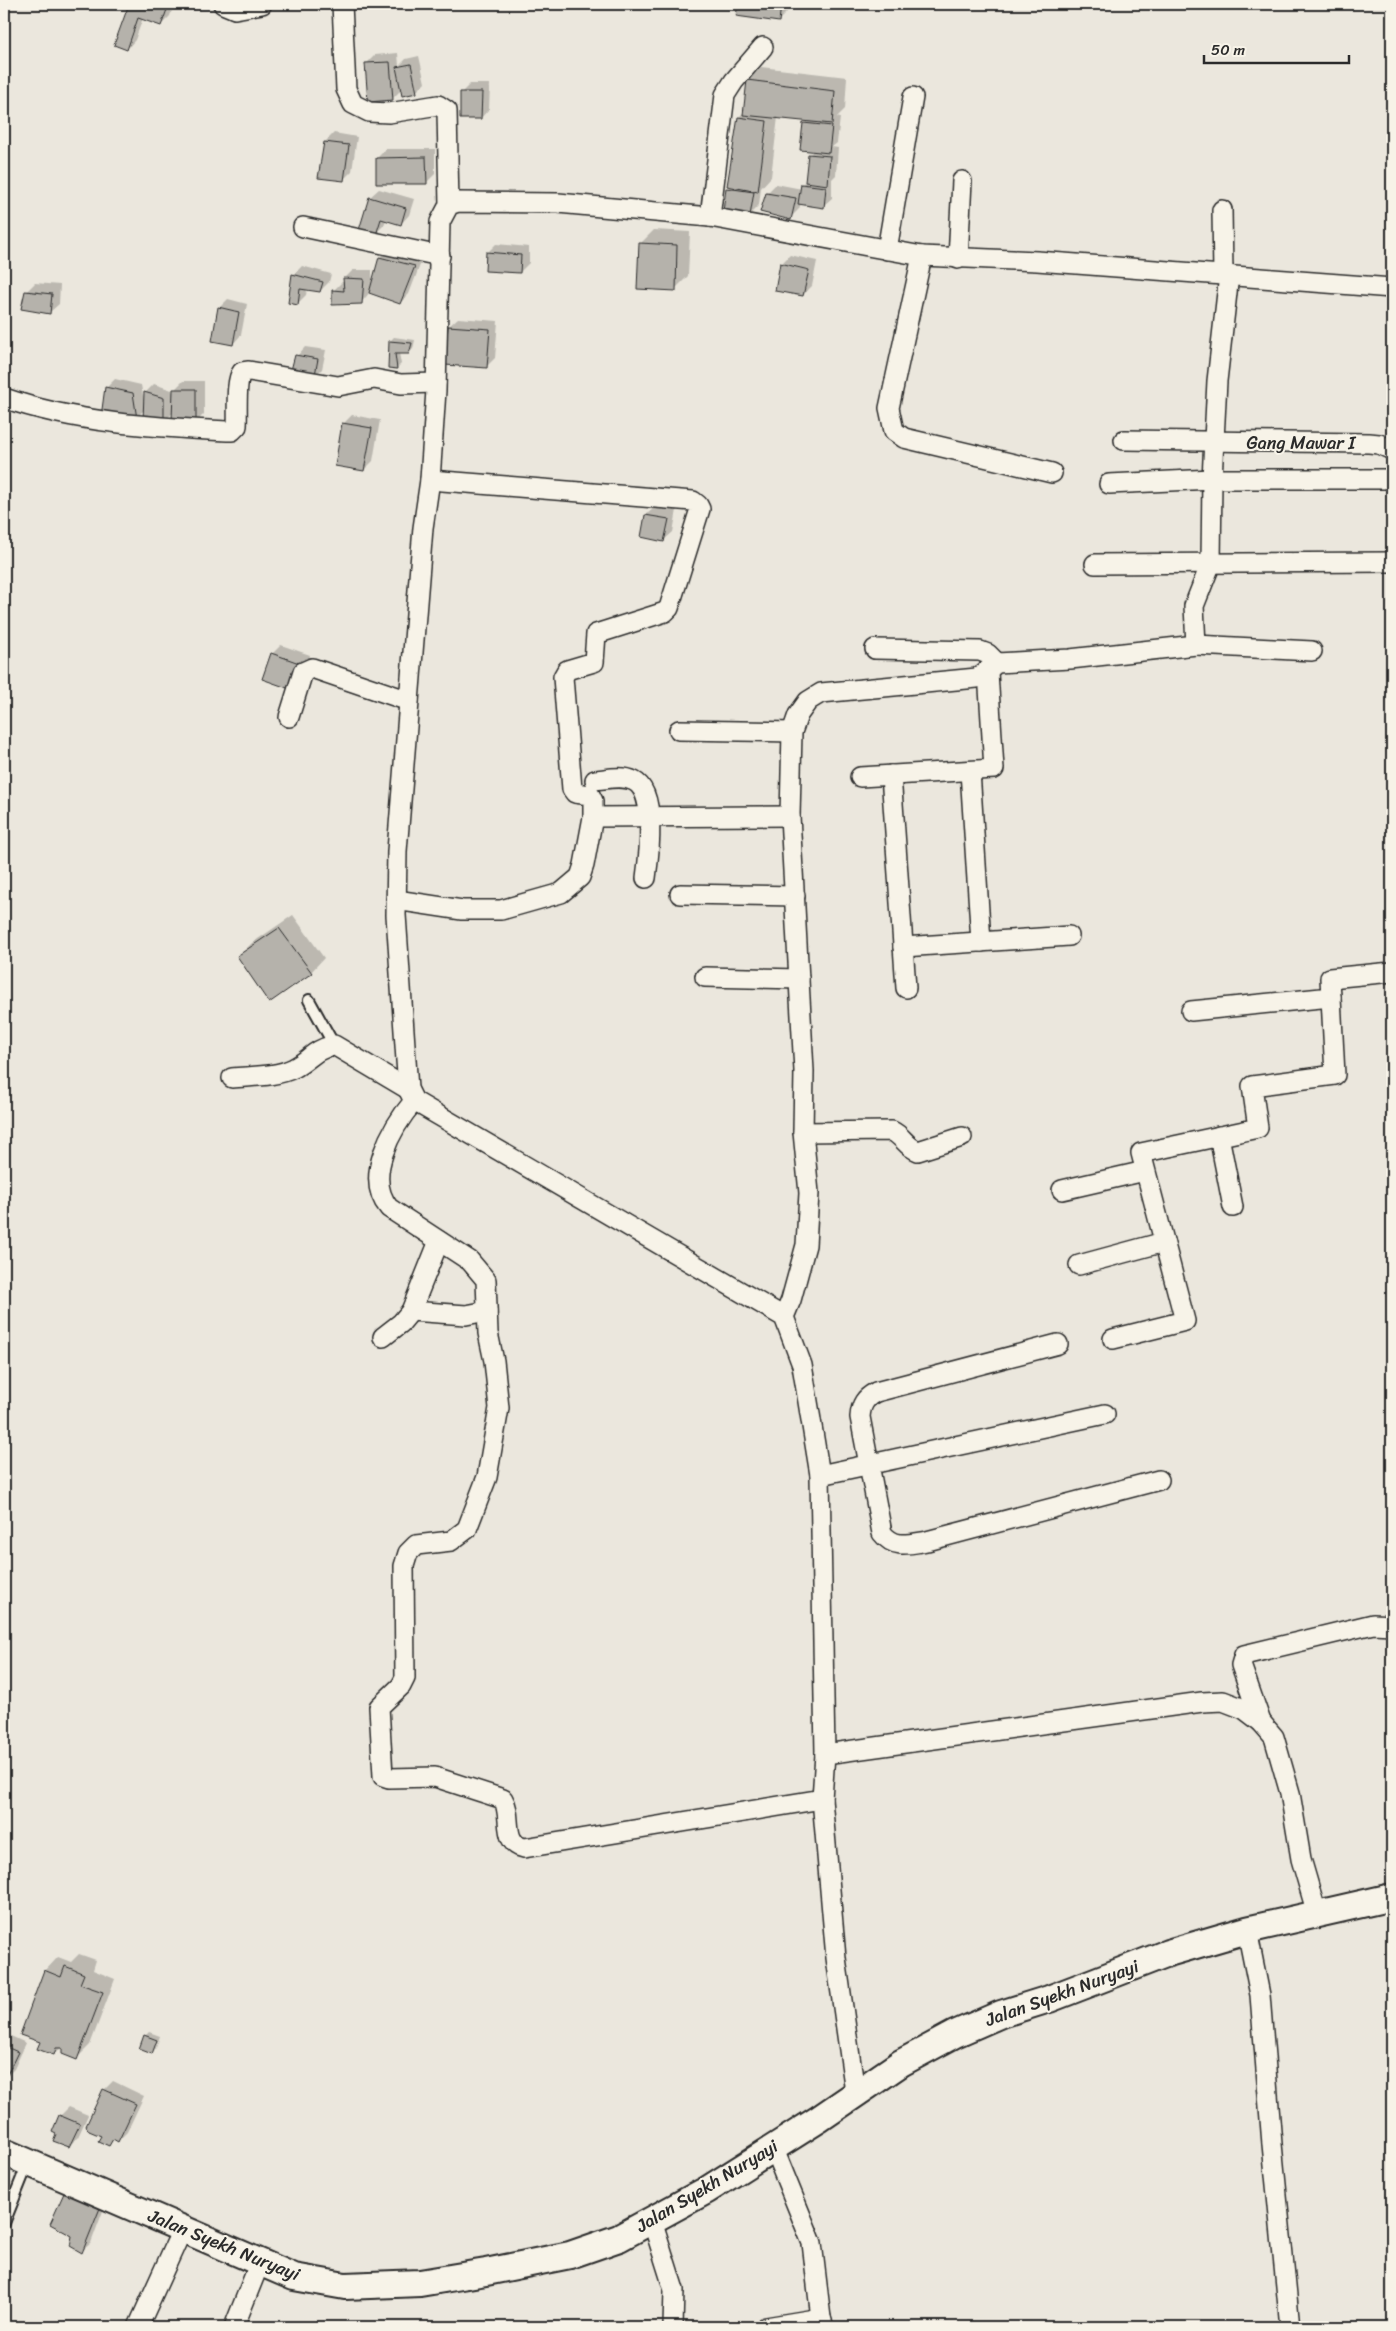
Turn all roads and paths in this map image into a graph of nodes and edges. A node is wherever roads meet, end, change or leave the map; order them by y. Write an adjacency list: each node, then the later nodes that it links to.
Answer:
1 (223, 4): 2 (street)
2 (262, 4)
3 (342, 4): 7 (street)
4 (763, 48): 9 (street)
5 (913, 97): 11 (street)
6 (962, 181): 14 (street)
7 (449, 205): 9 (street); 12 (street)
8 (1222, 210): 15 (street)
9 (710, 217): 11 (street)
10 (303, 227): 12 (street)
11 (887, 250): 13 (street)
12 (440, 256): 17 (street)
13 (922, 256): 14 (street); 22 (street)
14 (958, 259): 15 (street)
15 (1226, 275): 16 (street); 20 (street)
16 (1392, 288)
17 (436, 383): 18 (street); 25 (street)
18 (4, 398)
19 (1124, 440): 20 (street, Gang Mawar I)
20 (1214, 443): 21 (street, Gang Mawar I); 23 (street)
21 (1389, 448)
22 (1052, 473)
23 (1212, 479): 24 (street); 26 (street); 28 (street)
24 (1392, 479)
25 (430, 480): 34 (street); 44 (street)
26 (1109, 484)
27 (1392, 562): 28 (street)
28 (1211, 563): 29 (street); 30 (street)
29 (1095, 564)
30 (1196, 645): 32 (street); 33 (street)
31 (875, 650): 33 (street)
32 (1312, 651)
33 (993, 668): 37 (street); 38 (street)
34 (409, 701): 35 (street); 48 (street)
35 (289, 717)
36 (679, 730): 37 (street)
37 (792, 732): 43 (street)
38 (970, 770): 39 (street); 50 (street)
39 (891, 775): 40 (street); 51 (street)
40 (860, 777)
41 (595, 780): 42 (street)
42 (648, 816): 43 (street); 44 (street); 45 (street)
43 (790, 816): 47 (street)
44 (592, 817): 48 (street)
45 (646, 878)
46 (680, 894): 47 (street)
47 (795, 896): 54 (street)
48 (396, 900): 61 (street)
49 (1069, 936): 50 (street)
50 (980, 942): 51 (street)
51 (903, 947): 55 (street)
52 (1392, 972): 56 (street)
53 (705, 977): 54 (street)
54 (799, 979): 62 (street)
55 (906, 988)
56 (1331, 996): 58 (street); 63 (street)
57 (309, 1000): 59 (lane)
58 (1191, 1011)
59 (334, 1044): 60 (street); 61 (street)
60 (232, 1078)
61 (411, 1095): 68 (street); 73 (street)
62 (803, 1132): 64 (street); 73 (street)
63 (1219, 1136): 65 (street); 67 (street)
64 (962, 1137)
65 (1145, 1171): 66 (street); 69 (street)
66 (1062, 1190)
67 (1233, 1207)
68 (439, 1241): 71 (street); 72 (street)
69 (1164, 1242): 70 (street); 75 (street)
70 (1079, 1265)
71 (411, 1311): 72 (street); 74 (street)
72 (487, 1311): 84 (street)
73 (784, 1317): 79 (street)
74 (383, 1337)
75 (1113, 1339)
76 (1058, 1344): 78 (street)
77 (1105, 1414): 78 (street)
78 (868, 1464): 79 (street); 80 (street)
79 (820, 1474): 83 (street)
80 (1159, 1480)
81 (1392, 1625): 82 (street)
82 (1261, 1722): 83 (street); 86 (street)
83 (825, 1754): 84 (street)
84 (822, 1799): 88 (street)
85 (1392, 1897): 86 (main road, Jalan Syekh Nuryayi)
86 (1317, 1914): 87 (main road, Jalan Syekh Nuryayi)
87 (1246, 1930): 88 (main road, Jalan Syekh Nuryayi); 101 (street)
88 (855, 2092): 89 (main road, Jalan Syekh Nuryayi)
89 (773, 2147): 92 (main road, Jalan Syekh Nuryayi); 96 (street)
90 (4, 2152): 91 (main road, Jalan Syekh Nuryayi)
91 (28, 2163): 93 (lane); 94 (main road, Jalan Syekh Nuryayi)
92 (652, 2220): 95 (main road, Jalan Syekh Nuryayi); 99 (street)
93 (4, 2222)
94 (182, 2230): 95 (main road, Jalan Syekh Nuryayi); 97 (street)
95 (260, 2262): 98 (street)
96 (822, 2323): 100 (street)
97 (138, 2327)
98 (234, 2327)
99 (673, 2327)
100 (766, 2327)
101 (1290, 2327)

